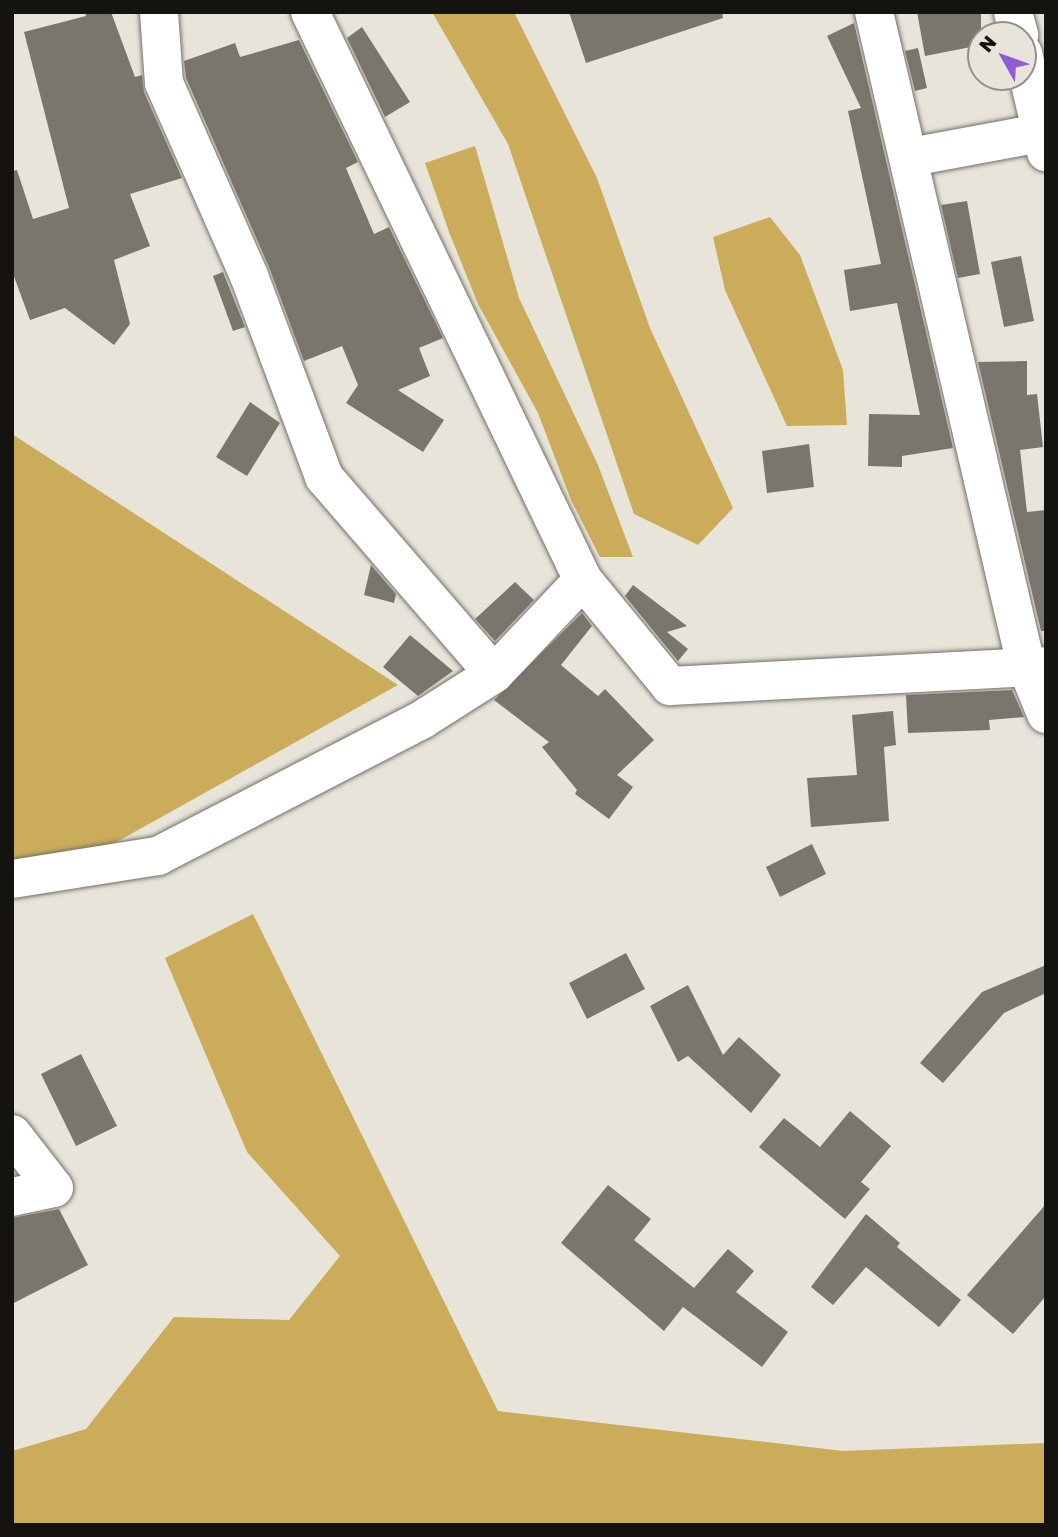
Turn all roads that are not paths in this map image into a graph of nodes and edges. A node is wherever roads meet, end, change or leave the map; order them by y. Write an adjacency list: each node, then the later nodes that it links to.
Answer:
1 (159, 12): 9 (street)
2 (310, 12): 7 (street)
3 (874, 12): 6 (street)
4 (1032, 91): 5 (street)
5 (1044, 139): 6 (street)
6 (911, 157): 8 (street)
7 (583, 580): 8 (street); 9 (street)
8 (1036, 666): 10 (street)
9 (494, 674): 11 (street)
10 (1046, 714)
11 (12, 879)
12 (12, 1134): 13 (street)
13 (12, 1196)

